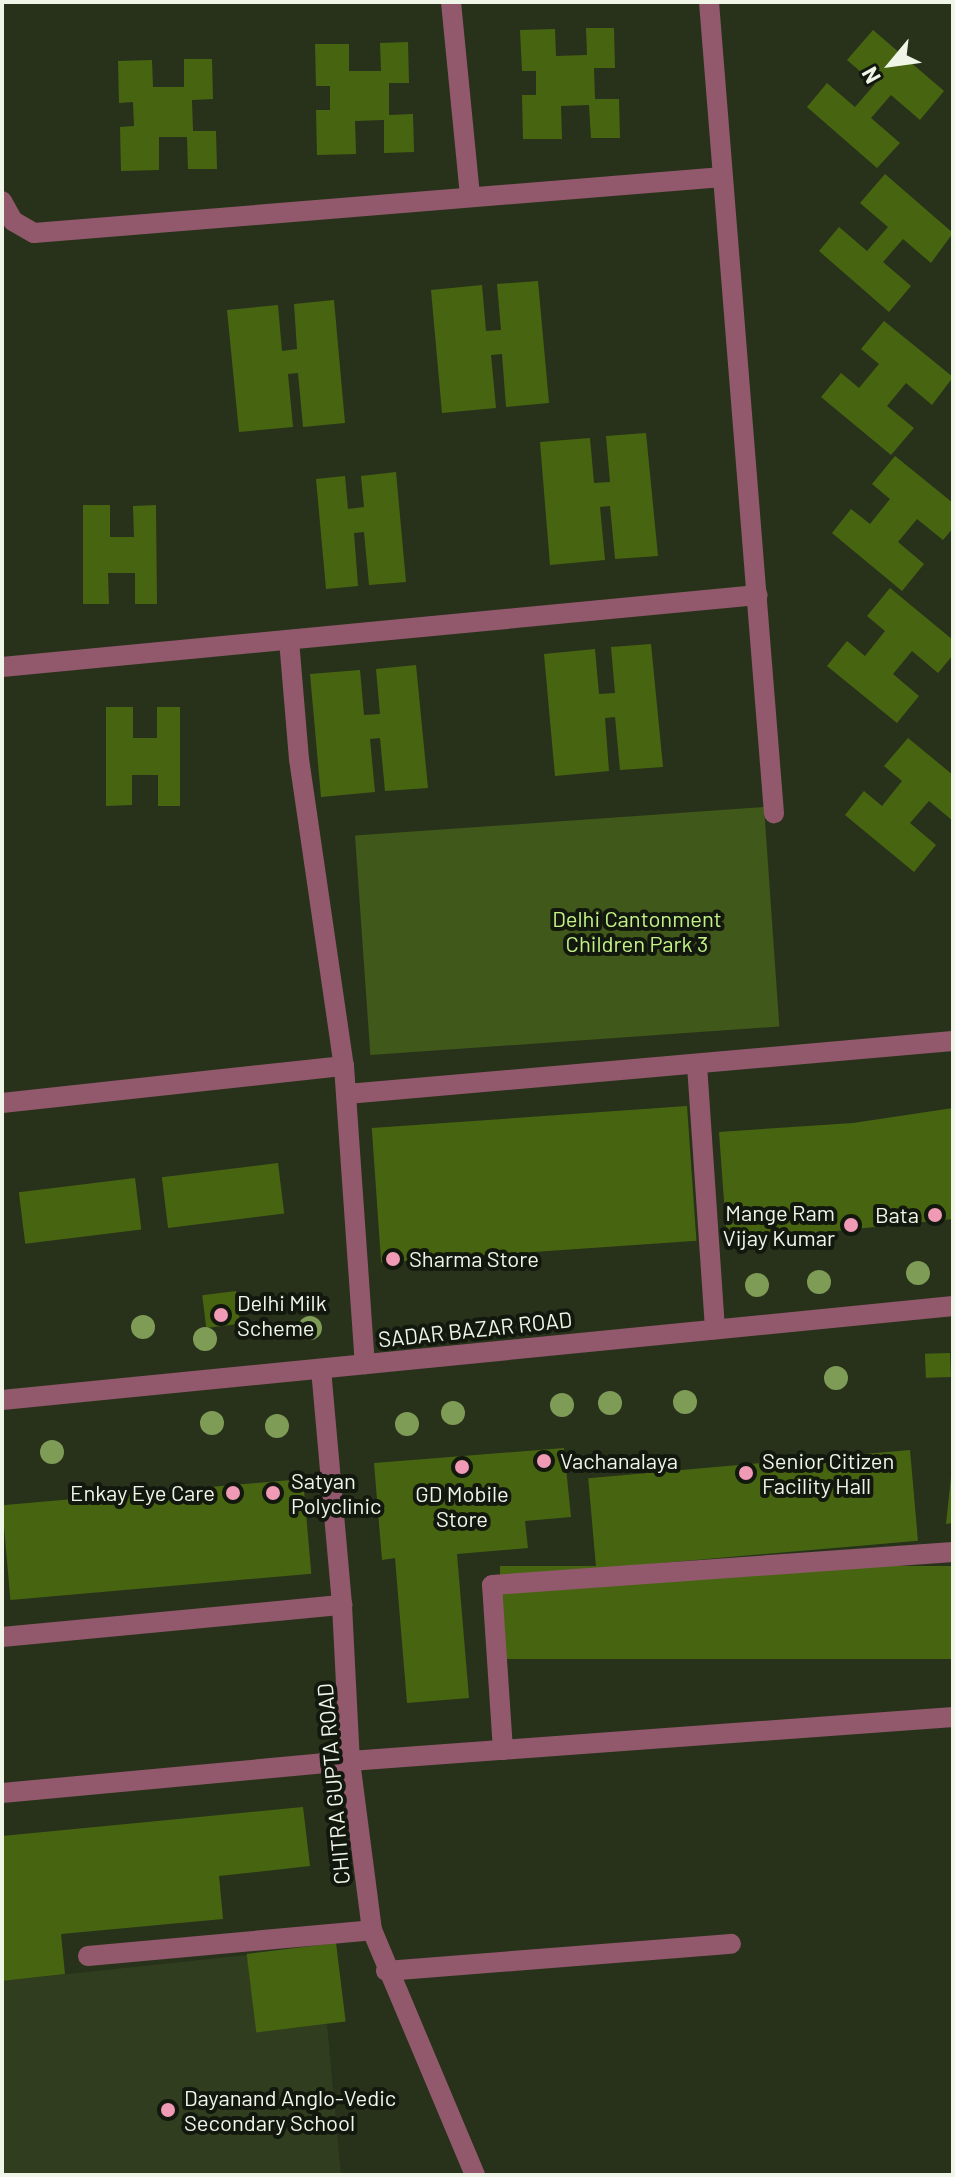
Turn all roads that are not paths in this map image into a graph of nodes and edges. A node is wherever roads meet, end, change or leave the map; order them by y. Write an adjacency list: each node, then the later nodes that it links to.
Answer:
1 (451, 2): 4 (street)
2 (709, 2): 3 (street)
3 (723, 177): 4 (street); 6 (street)
4 (470, 197): 5 (street)
5 (2, 201)
6 (758, 595): 7 (street); 9 (street)
7 (289, 640): 8 (street); 12 (street)
8 (2, 667)
9 (774, 813)
10 (953, 1041): 11 (street)
11 (697, 1065): 13 (street); 16 (street)
12 (344, 1066): 13 (street); 14 (street)
13 (347, 1094): 17 (street)
14 (2, 1103)
15 (953, 1306): 16 (street, SADAR BAZAR ROAD)
16 (715, 1329): 17 (street, SADAR BAZAR ROAD)
17 (365, 1364): 18 (street, SADAR BAZAR ROAD)
18 (321, 1369): 19 (street, SADAR BAZAR ROAD); 21 (street, CHITRA GUPTA ROAD)
19 (2, 1400)
20 (953, 1552): 24 (street)
21 (342, 1605): 22 (street); 25 (street, CHITRA GUPTA ROAD)
22 (2, 1637)
23 (953, 1717): 24 (street)
24 (503, 1750): 25 (street)
25 (350, 1761): 26 (street); 27 (street, CHITRA GUPTA ROAD)
26 (2, 1793)
27 (372, 1930): 29 (street); 30 (street, CHITRA GUPTA ROAD)
28 (731, 1944): 30 (street)
29 (88, 1956)
30 (386, 1971): 31 (street, CHITRA GUPTA ROAD)
31 (475, 2175)

